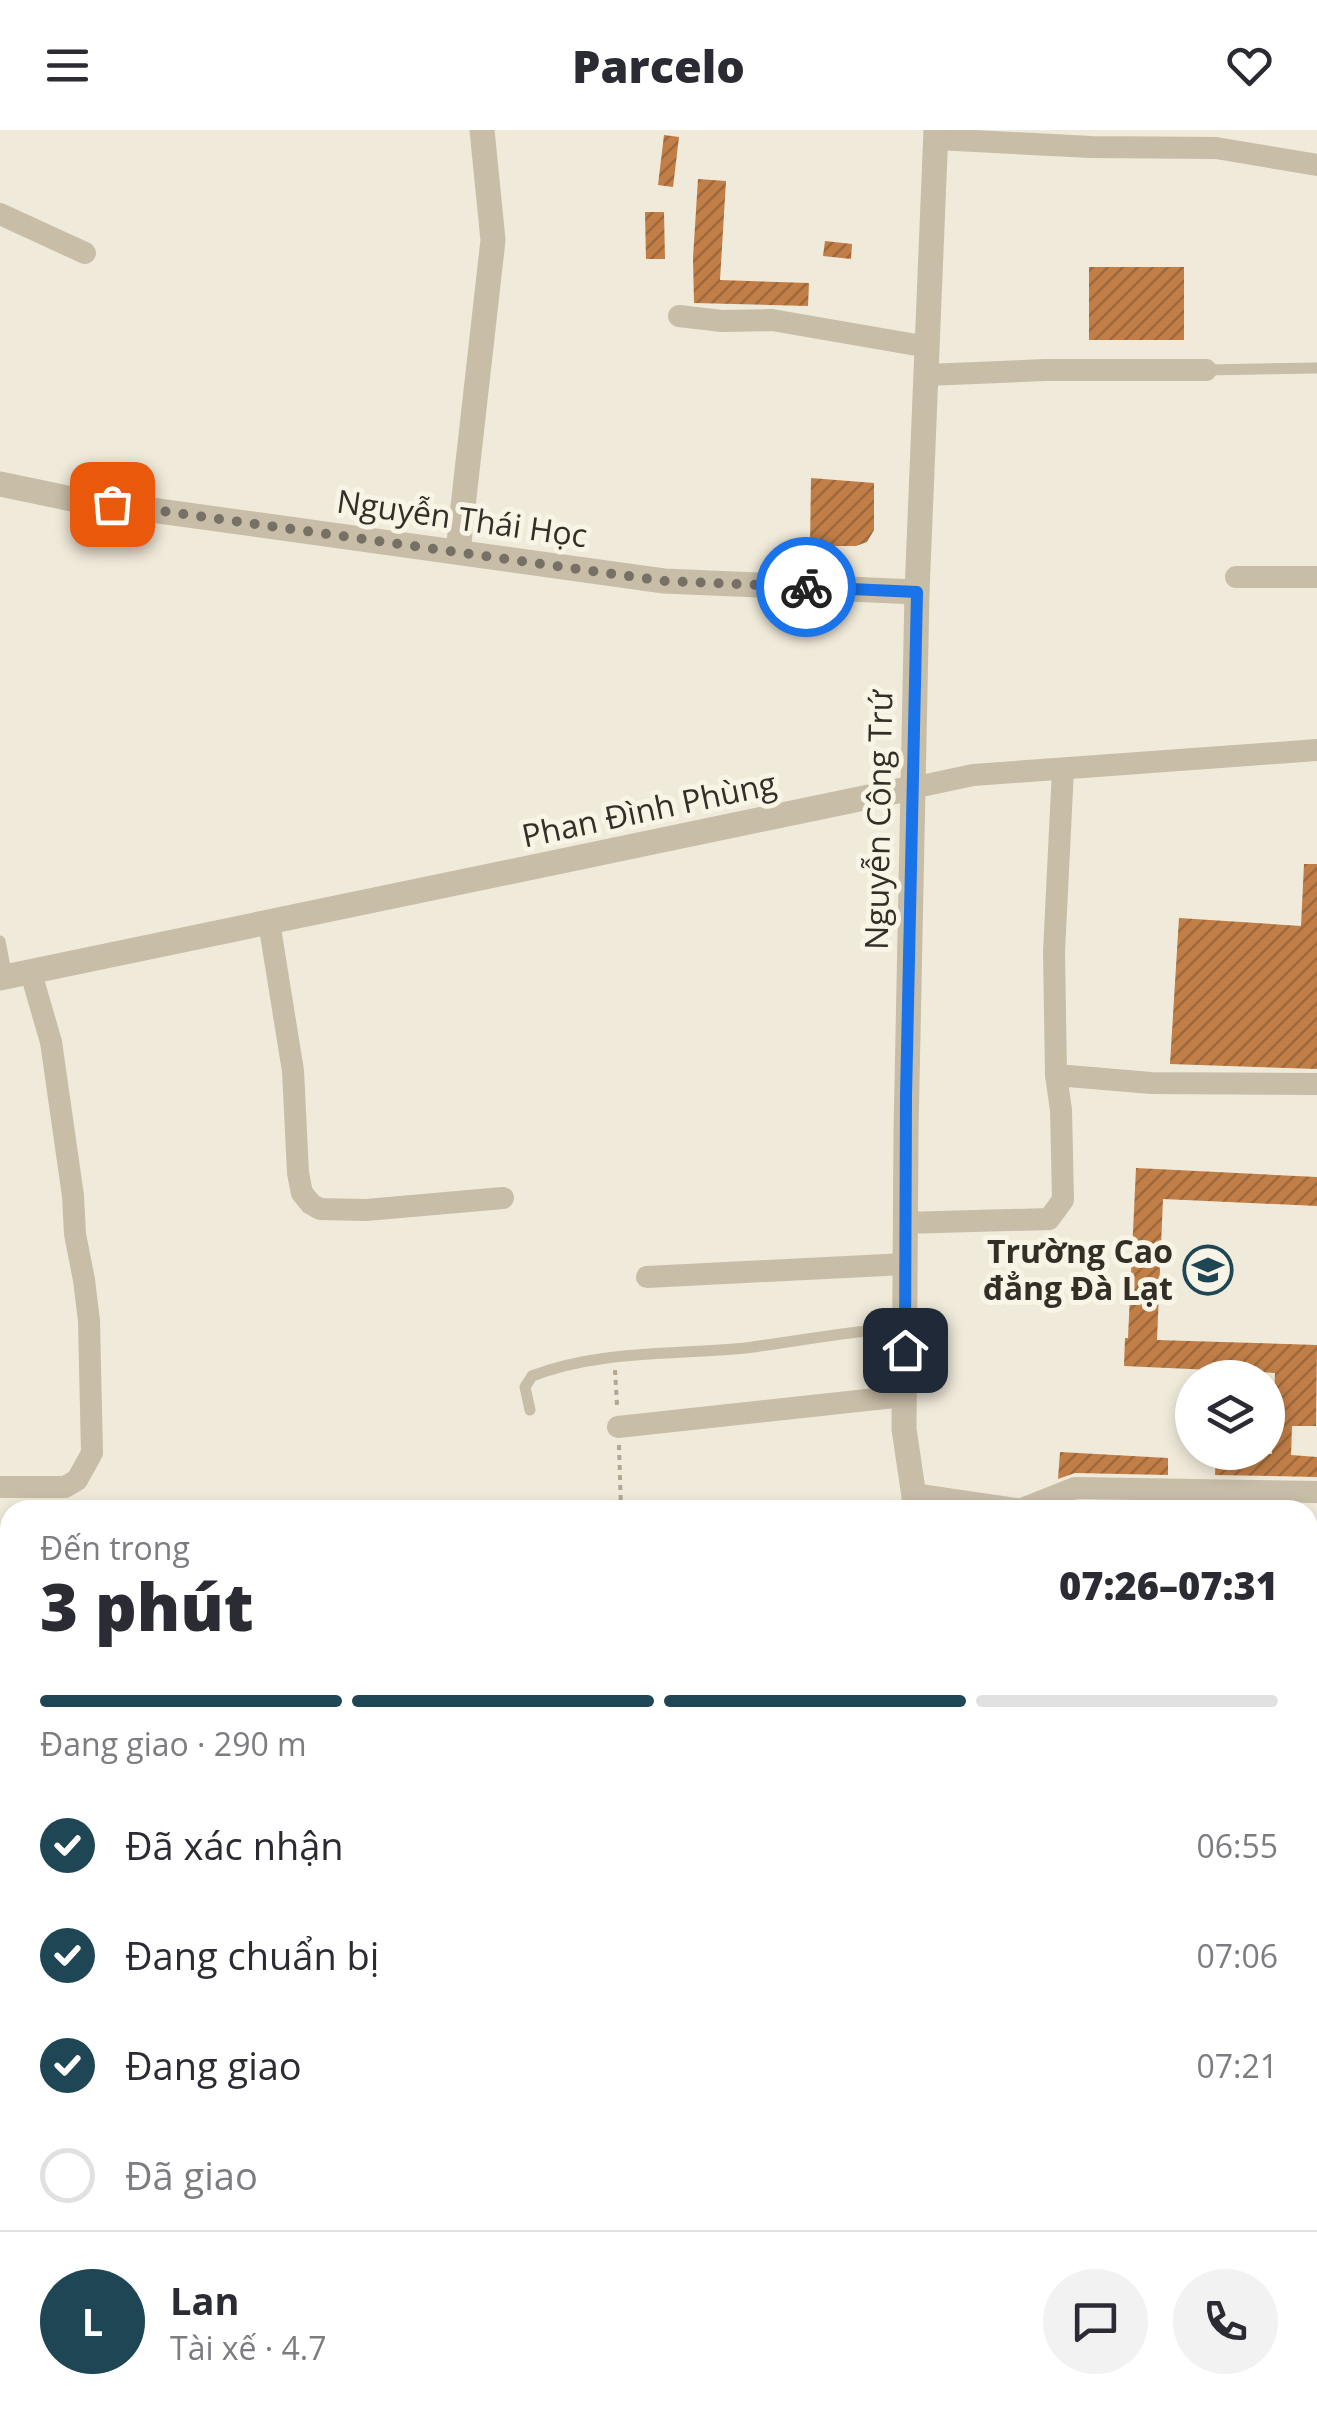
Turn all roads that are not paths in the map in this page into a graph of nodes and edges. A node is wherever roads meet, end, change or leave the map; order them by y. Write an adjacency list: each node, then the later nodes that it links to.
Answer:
1 (482, 130): 12 (street)
2 (936, 134): 3 (street); 7 (street, Nguyễn Công Trứ)
3 (1317, 165)
4 (0, 214): 5 (street)
5 (86, 253)
6 (679, 316): 7 (street)
7 (928, 347): 10 (street, Nguyễn Công Trứ)
8 (1317, 368): 9 (lane)
9 (1206, 370): 10 (street)
10 (927, 375): 15 (street, Nguyễn Công Trứ)
11 (0, 484): 12 (street, Nguyễn Thái Học)
12 (458, 551): 15 (street, Nguyễn Thái Học)
13 (1236, 577): 14 (street)
14 (1317, 577)
15 (917, 592): 18 (street, Nguyễn Công Trứ)
16 (1317, 750): 17 (street, Phan Đình Phùng)
17 (1063, 769): 18 (street, Phan Đình Phùng); 22 (street)
18 (912, 788): 19 (street, Phan Đình Phùng); 25 (street, Nguyễn Công Trứ)
19 (270, 922): 21 (street, Phan Đình Phùng); 24 (street)
20 (0, 941): 21 (lane)
21 (13, 976): 32 (street)
22 (1056, 1076): 23 (street); 25 (street)
23 (1317, 1084)
24 (503, 1198)
25 (904, 1223): 26 (street, Nguyễn Công Trứ)
26 (905, 1264): 27 (street); 28 (street, Nguyễn Công Trứ)
27 (647, 1277)
28 (905, 1327): 29 (street, Nguyễn Công Trứ); 30 (lane)
29 (904, 1396): 31 (street); 34 (street, Nguyễn Công Trứ)
30 (530, 1410)
31 (618, 1427)
32 (0, 1487)
33 (1317, 1492): 35 (street)
34 (914, 1500)
35 (1047, 1500)

